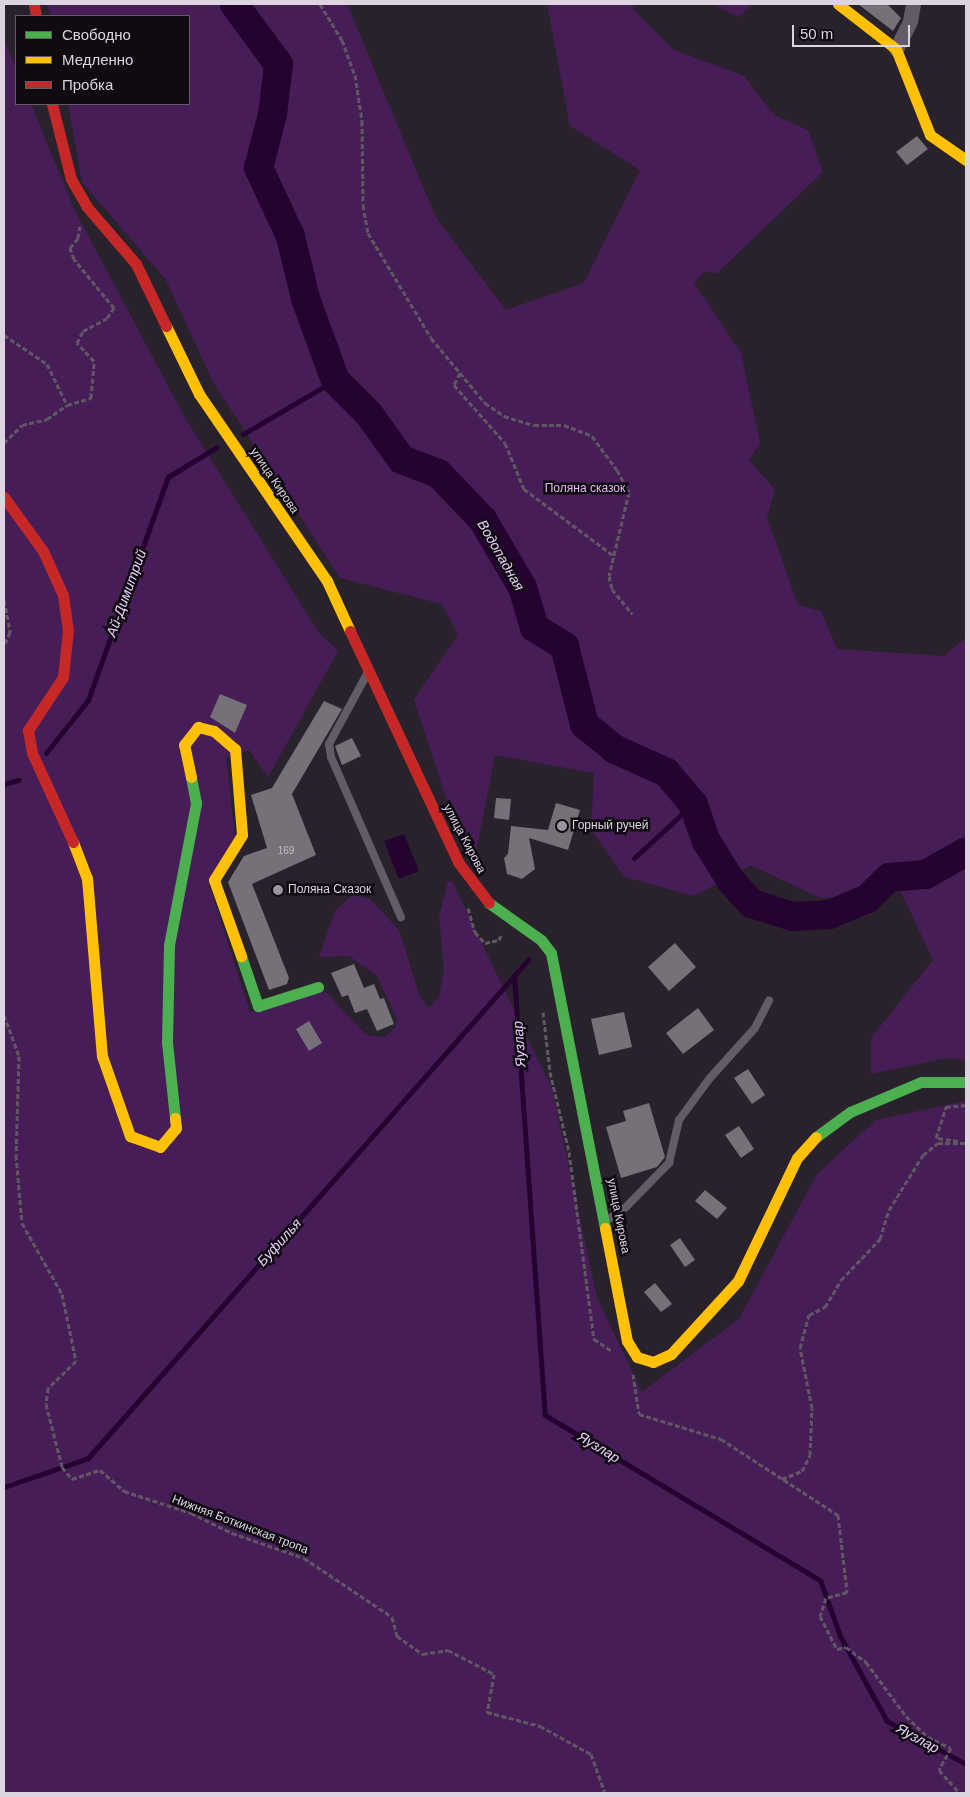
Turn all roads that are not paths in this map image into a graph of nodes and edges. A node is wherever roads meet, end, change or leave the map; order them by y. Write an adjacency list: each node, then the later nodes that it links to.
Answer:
1 (838, 4): 3 (street)
2 (913, 4): 3 (street)
3 (896, 49): 5 (street)
4 (52, 105): 7 (street, улица Кирова)
5 (966, 160)
6 (4, 497): 9 (street)
7 (369, 670): 8 (lane); 12 (street, улица Кирова)
8 (402, 917)
9 (318, 987)
10 (769, 1000): 12 (lane)
11 (966, 1082): 12 (street, улица Кирова)
12 (606, 1221)

